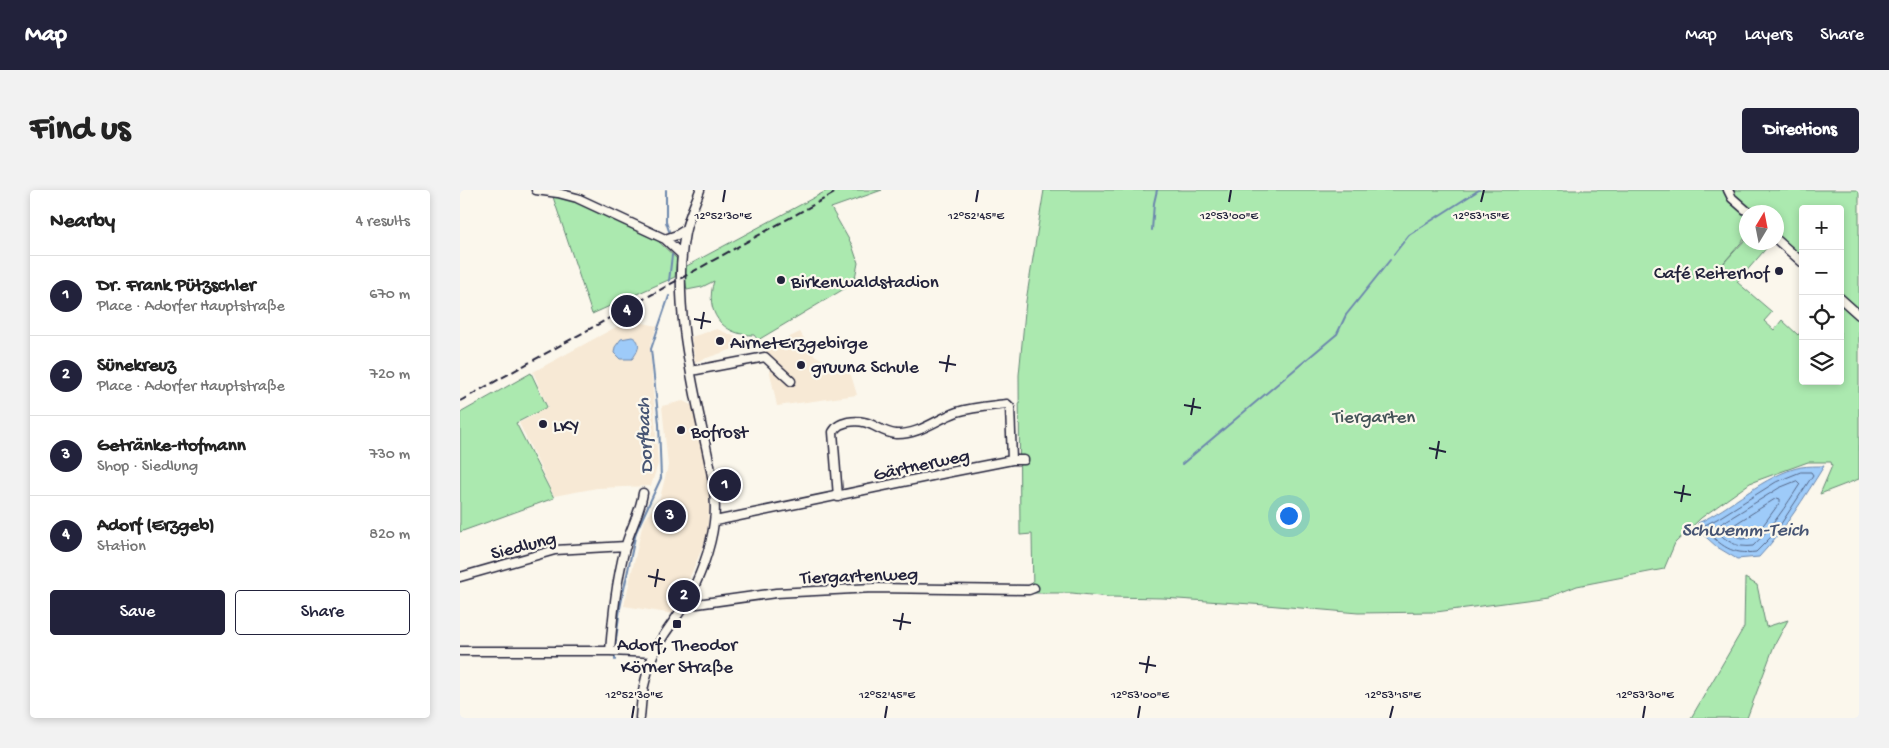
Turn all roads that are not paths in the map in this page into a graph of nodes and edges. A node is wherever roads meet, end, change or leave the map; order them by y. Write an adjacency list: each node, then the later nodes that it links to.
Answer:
1 (536, 190): 6 (street)
2 (700, 190): 5 (street)
3 (1728, 190): 4 (street)
4 (1740, 205)
5 (685, 230): 6 (street); 8 (street)
6 (666, 239): 8 (street)
7 (1784, 246): 9 (street)
8 (682, 255): 12 (street)
9 (1799, 259)
10 (1844, 302): 11 (street)
11 (1859, 315)
12 (691, 371): 13 (street); 18 (street)
13 (791, 381)
14 (1012, 460): 15 (street, Gärtnerweg); 17 (street, Gärtnerweg); 17 (street, Gärtnerweg)
15 (1024, 460)
16 (643, 493): 19 (street)
17 (838, 497): 18 (street, Gärtnerweg)
18 (714, 521): 22 (street)
19 (626, 546): 20 (street, Siedlung); 24 (street)
20 (460, 577)
21 (1034, 588): 22 (street, Tiergartenweg)
22 (685, 604): 25 (street)
23 (460, 651): 24 (street)
24 (614, 651): 25 (street)
25 (654, 653): 26 (street)
26 (640, 718)

